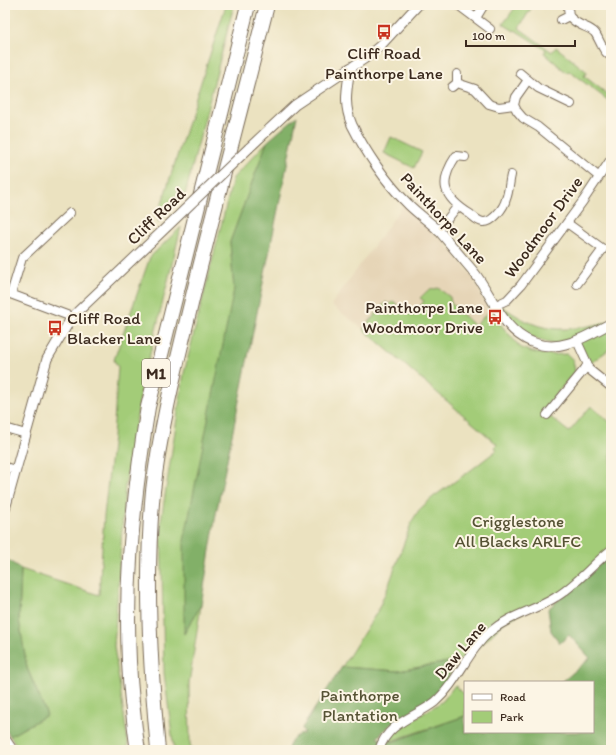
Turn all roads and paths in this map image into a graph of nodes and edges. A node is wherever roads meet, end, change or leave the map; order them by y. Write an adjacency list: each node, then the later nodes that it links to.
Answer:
1 (248, 5): 43 (highway, M1)
2 (267, 5): 44 (highway, M1)
3 (418, 5): 10 (street, Cliff Road)
4 (458, 5): 7 (street)
5 (484, 5): 7 (street)
6 (568, 7): 9 (street)
7 (476, 18): 8 (street)
8 (490, 29)
9 (611, 56)
10 (350, 68): 25 (street, Painthorpe Lane); 29 (street, Cliff Road, bridge)
11 (520, 73): 13 (street)
12 (457, 74): 15 (street)
13 (528, 80): 14 (street); 15 (street)
14 (571, 104)
15 (514, 105): 19 (street)
16 (465, 157): 22 (street)
17 (611, 159): 19 (street, Woodmoor Drive)
18 (511, 175): 20 (street)
19 (598, 176): 24 (street, Woodmoor Drive)
20 (508, 188): 21 (street); 22 (street)
21 (517, 190)
22 (457, 207): 25 (street)
23 (70, 212): 27 (street)
24 (567, 223): 26 (street); 28 (street, Woodmoor Drive)
25 (438, 231): 28 (street, Painthorpe Lane)
26 (578, 284)
27 (8, 293): 29 (street)
28 (494, 306): 31 (street, Painthorpe Lane)
29 (72, 317): 36 (street, Cliff Road)
30 (611, 323): 31 (street, Painthorpe Lane)
31 (577, 341): 32 (street)
32 (586, 367): 33 (street); 34 (street)
33 (611, 387)
34 (548, 415)
35 (5, 428): 36 (street)
36 (26, 434): 38 (street, Cliff Road)
37 (5, 467): 38 (street)
38 (16, 470): 39 (street, Cliff Road)
39 (5, 510)
40 (611, 550): 45 (street, Daw Lane)
41 (5, 738): 42 (street)
42 (13, 750)
43 (138, 750)
44 (158, 750)
45 (379, 750)

